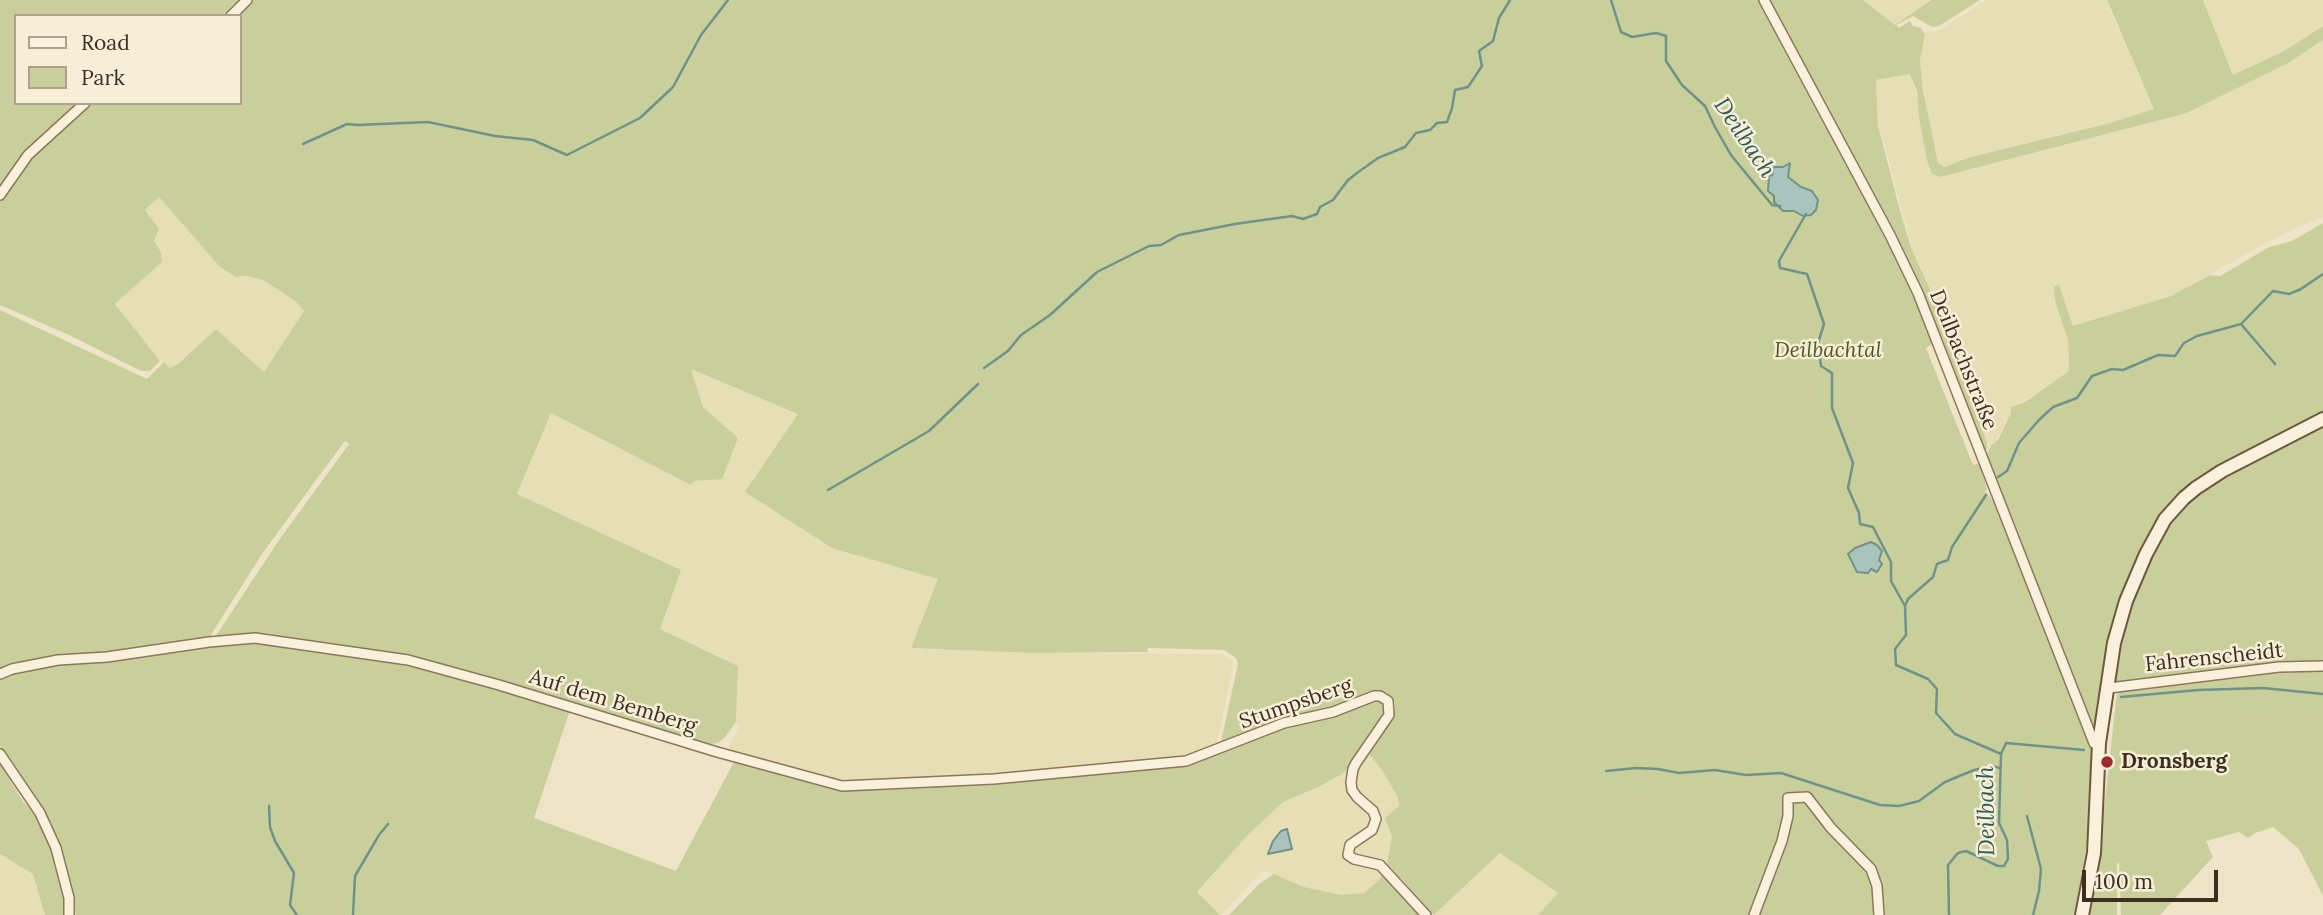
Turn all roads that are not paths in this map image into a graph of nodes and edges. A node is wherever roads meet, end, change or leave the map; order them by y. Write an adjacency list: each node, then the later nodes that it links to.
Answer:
1 (247, 0): 3 (street)
2 (1764, 0): 10 (street, Deilbachstraße)
3 (233, 14)
4 (83, 105): 5 (street)
5 (0, 195)
6 (2323, 419): 9 (main road)
7 (2323, 666): 9 (street, Fahrenscheidt)
8 (0, 674): 11 (street, Auf dem Bemberg)
9 (2109, 688): 10 (main road)
10 (2099, 743): 17 (main road)
11 (1217, 750): 14 (street, Stumpsberg)
12 (0, 754): 13 (street)
13 (69, 915)
14 (1426, 915)
15 (1754, 915): 16 (street)
16 (1879, 915)
17 (2082, 915)

